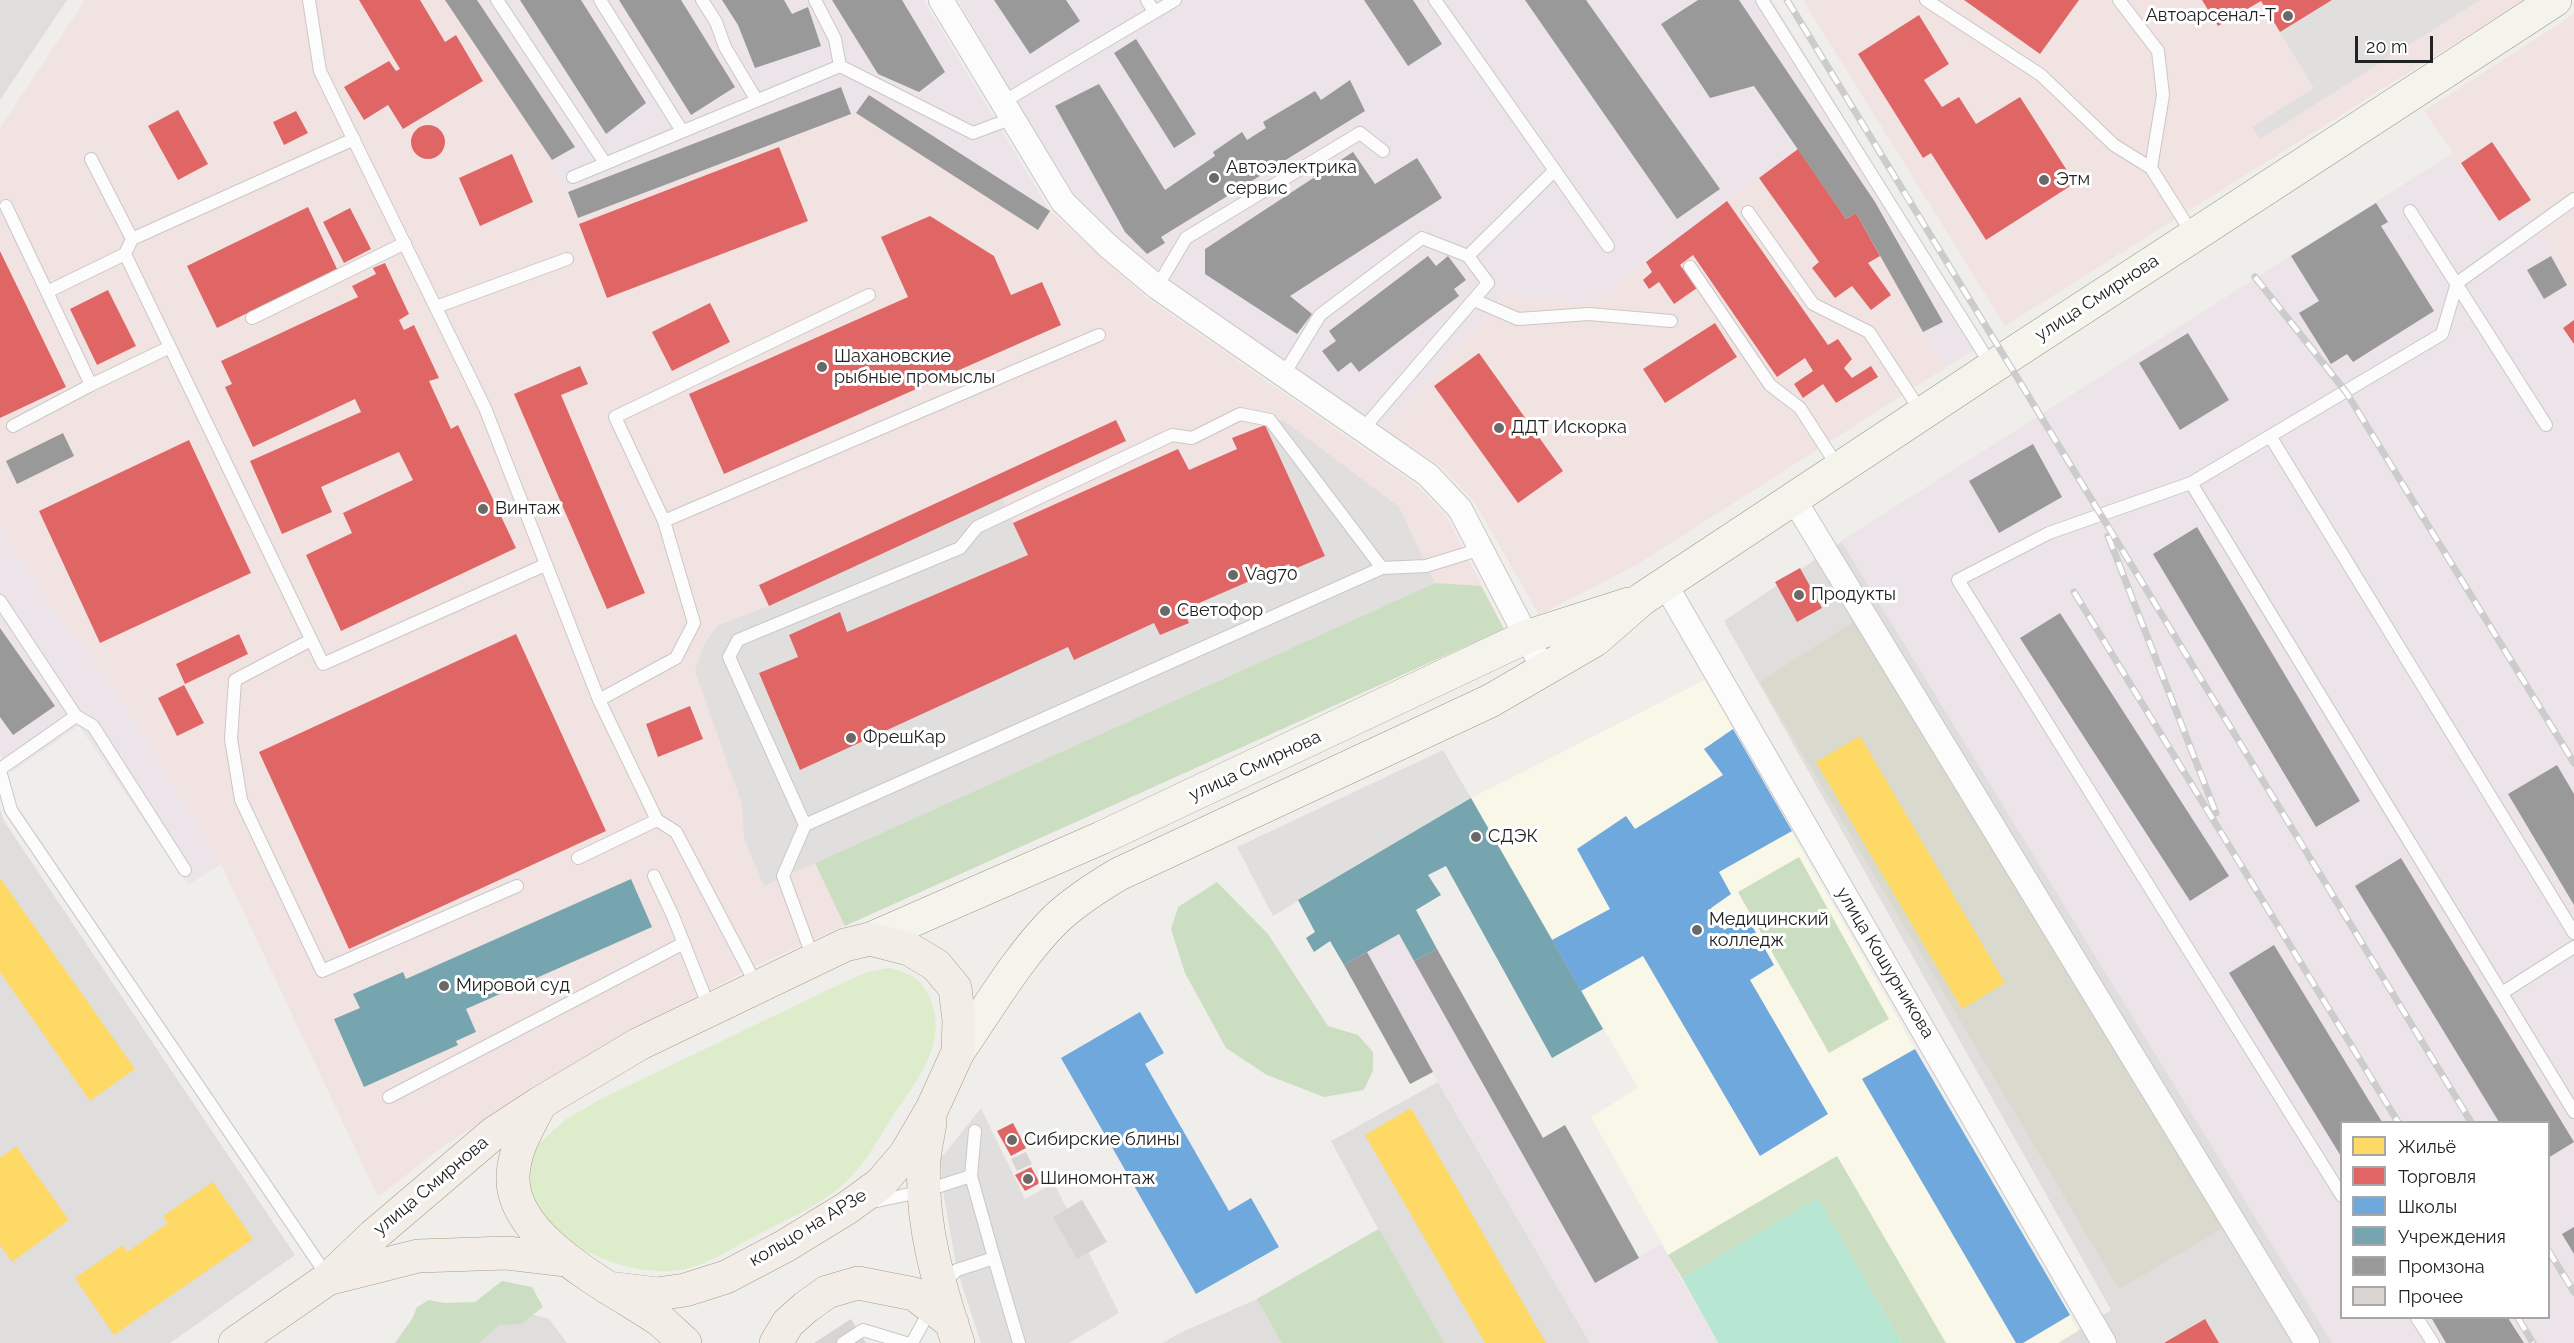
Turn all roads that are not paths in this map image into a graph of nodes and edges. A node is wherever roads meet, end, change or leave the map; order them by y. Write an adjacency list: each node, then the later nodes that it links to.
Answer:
1 (309, 0): 19 (lane)
2 (497, 0): 22 (lane)
3 (600, 0): 18 (lane)
4 (702, 0): 16 (lane)
5 (815, 0): 15 (lane)
6 (941, 0): 17 (street)
7 (1147, 0): 14 (lane)
8 (1175, 0): 14 (lane)
9 (1434, 0): 24 (lane)
10 (1762, 0): 48 (lane)
11 (1926, 0): 23 (lane)
12 (2119, 0): 23 (lane)
13 (2539, 4): 30 (main road, улица Смирнова)
14 (1154, 12): 17 (lane)
15 (840, 66): 16 (lane); 17 (lane)
16 (756, 99): 18 (lane)
17 (1008, 110): 39 (street)
18 (682, 131): 22 (lane)
19 (354, 139): 31 (lane); 32 (lane)
20 (1383, 151): 39 (lane)
21 (91, 159): 31 (lane)
22 (605, 164): 25 (lane)
23 (2151, 168): 30 (lane)
24 (1554, 171): 33 (lane); 35 (lane)
25 (573, 177)
26 (2574, 199): 38 (lane)
27 (6, 206): 40 (lane)
28 (2410, 211): 38 (lane)
29 (1748, 212): 51 (lane)
30 (2193, 235): 48 (main road, улица Смирнова)
31 (132, 239): 34 (lane)
32 (405, 243): 43 (lane); 44 (lane)
33 (1608, 246)
34 (124, 254): 40 (lane); 47 (lane)
35 (1468, 255): 42 (lane); 49 (lane)
36 (567, 259): 43 (lane)
37 (1690, 267): 56 (lane)
38 (2457, 283): 52 (lane); 55 (lane)
39 (1156, 287): 49 (street)
40 (47, 292): 50 (lane)
41 (868, 295): 59 (lane)
42 (1474, 300): 45 (lane); 54 (lane)
43 (436, 307): 61 (lane)
44 (252, 318)
45 (1671, 321)
46 (1099, 335): 59 (lane)
47 (170, 347): 50 (lane); 66 (lane)
48 (1992, 367): 51 (main road, улица Смирнова)
49 (1284, 374): 54 (street)
50 (91, 385): 53 (lane)
51 (1922, 413): 56 (main road, улица Смирнова)
52 (2546, 425)
53 (13, 426)
54 (1363, 429): 60 (street)
55 (2270, 436): 57 (lane); 78 (lane)
56 (1839, 468): 58 (main road, улица Смирнова)
57 (2191, 483): 84 (lane); 94 (lane)
58 (1793, 498): 63 (main road, улица Смирнова); 110 (street)
59 (664, 521): 68 (lane)
60 (1481, 549): 62 (lane); 65 (street)
61 (545, 565): 66 (lane); 68 (lane)
62 (1382, 567): 73 (lane); 73 (lane)
63 (1653, 591): 65 (main road, улица Смирнова); 67 (main road, улица Смирнова); 109 (street, улица Кошурникова)
64 (0, 601): 69 (lane)
65 (1526, 637): 67 (street); 79 (main road, улица Смирнова)
66 (311, 640): 77 (lane)
67 (1545, 672): 86 (main road, улица Смирнова)
68 (599, 700): 72 (lane)
69 (76, 716): 70 (lane); 75 (lane)
70 (0, 770): 71 (lane)
71 (5, 814): 98 (lane)
72 (657, 820): 74 (lane); 83 (lane)
73 (805, 825): 82 (lane)
74 (578, 858)
75 (185, 870)
76 (654, 876): 80 (lane)
77 (517, 886)
78 (2574, 933)
79 (870, 939): 82 (main road, кольцо на АРЗе); 86 (main road, кольцо на АРЗе)
80 (684, 943): 85 (lane); 87 (lane)
81 (2574, 947): 84 (lane)
82 (813, 959): 83 (main road, кольцо на АРЗе)
83 (757, 987): 85 (main road, кольцо на АРЗе)
84 (2502, 993): 90 (lane)
85 (710, 1008): 88 (main road, кольцо на АРЗе)
86 (958, 1052): 89 (main road, кольцо на АРЗе)
87 (389, 1096)
88 (540, 1103): 97 (main road, кольцо на АРЗе); 98 (main road, улица Смирнова)
89 (932, 1109): 93 (main road); 95 (main road, кольцо на АРЗе)
90 (2574, 1112)
91 (975, 1131): 92 (lane)
92 (971, 1176): 93 (lane); 96 (lane)
93 (924, 1191): 95 (lane); 100 (main road)
94 (2340, 1193)
95 (847, 1208): 99 (main road, кольцо на АРЗе)
96 (994, 1258): 100 (lane); 108 (lane)
97 (567, 1260): 98 (main road, улица Смирнова); 99 (main road, кольцо на АРЗе)
98 (329, 1278): 102 (main road, улица Смирнова)
99 (608, 1287): 103 (main road)
100 (945, 1315): 104 (main road); 107 (lane)
101 (2418, 1319): 111 (lane)
102 (235, 1343)
103 (685, 1343)
104 (776, 1343)
105 (843, 1343): 106 (lane)
106 (906, 1343)
107 (912, 1343)
108 (1019, 1343)
109 (2104, 1343)
110 (2307, 1343)
111 (2433, 1343)

